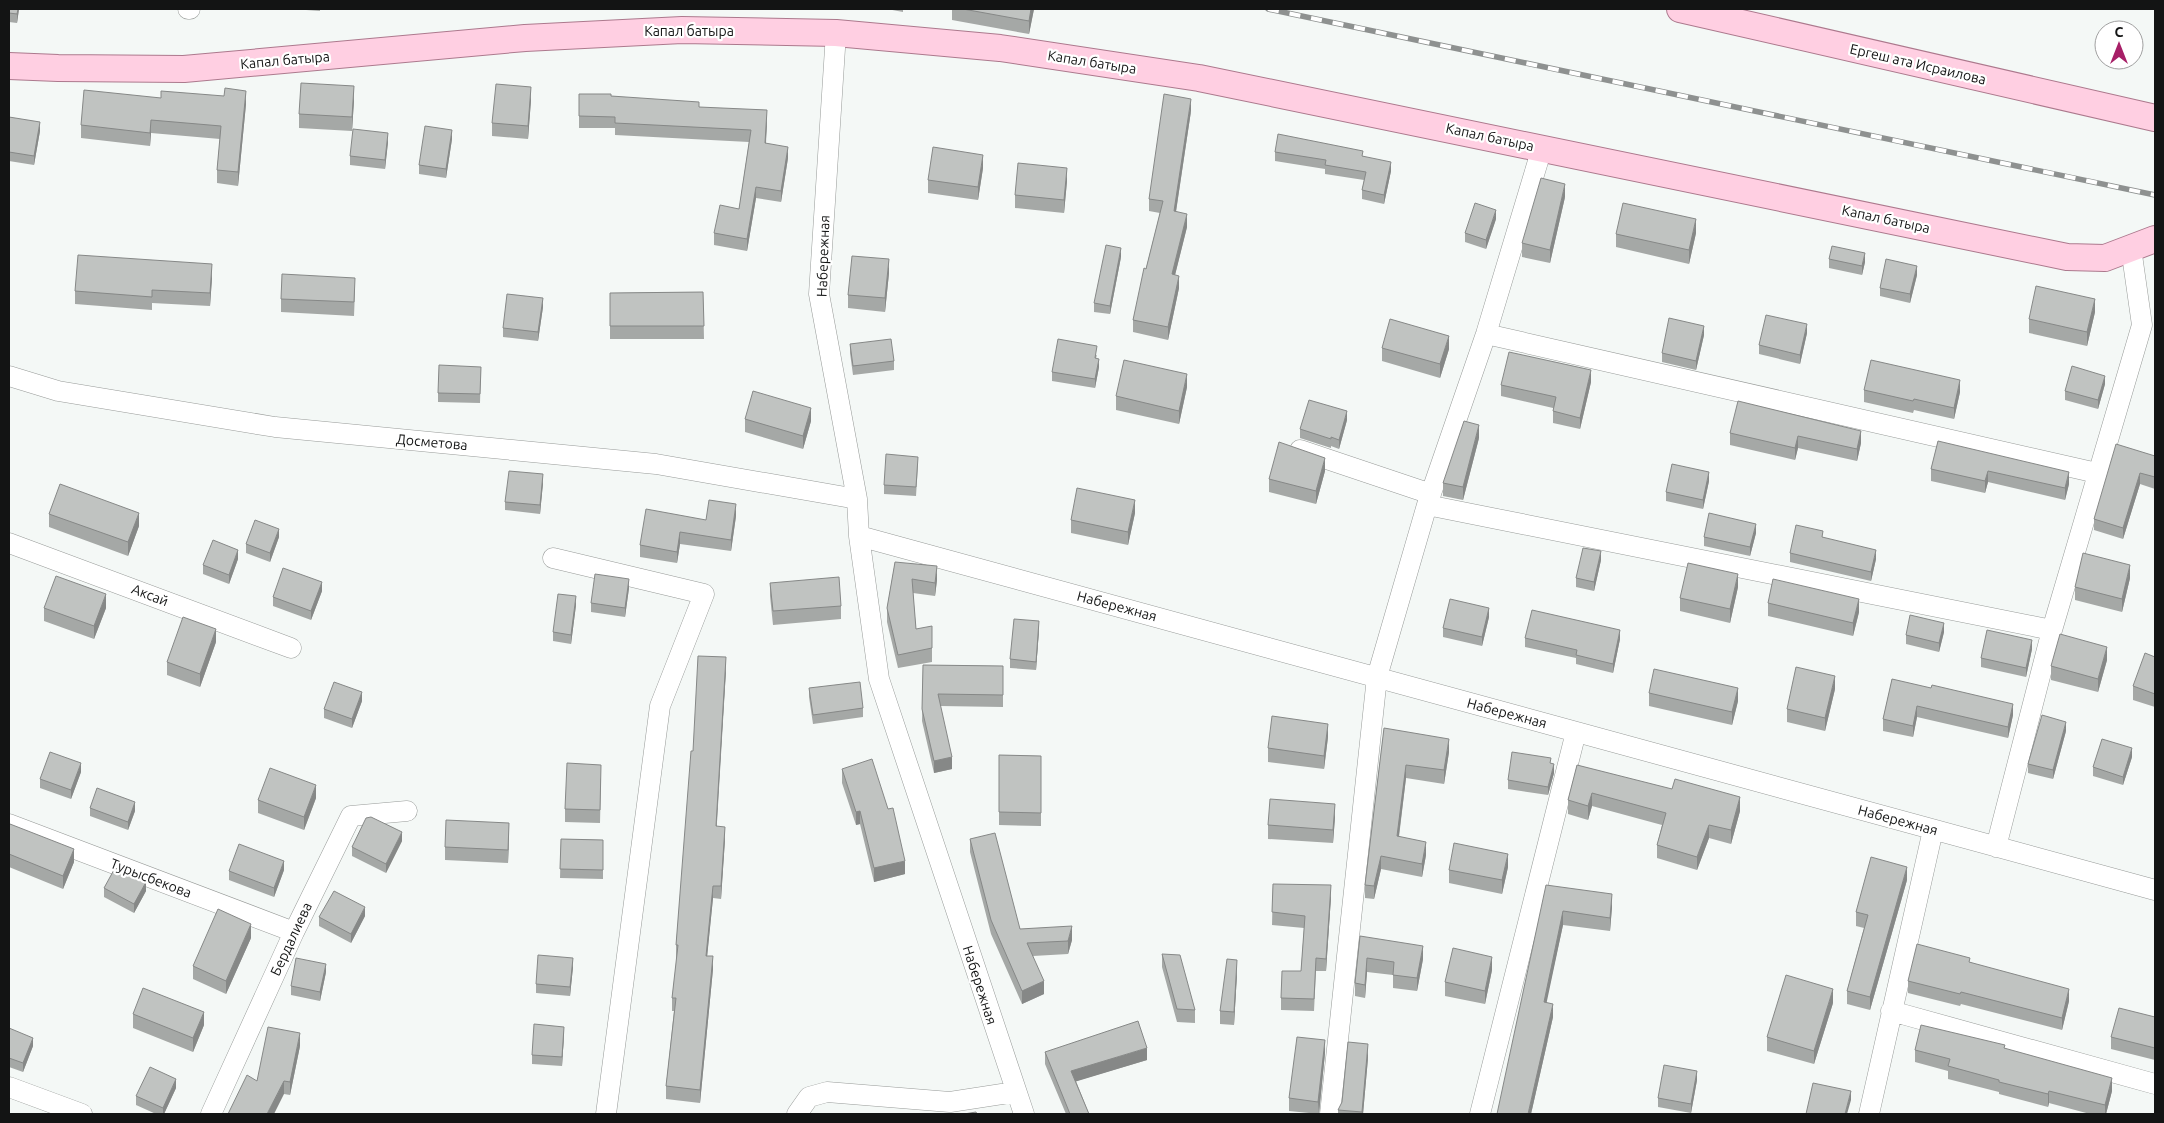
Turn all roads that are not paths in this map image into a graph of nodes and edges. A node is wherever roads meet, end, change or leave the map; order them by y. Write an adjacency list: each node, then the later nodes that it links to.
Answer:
1 (1680, 9): 4 (main road, Ергеш ата Исраилова)
2 (836, 33): 3 (main road, Капал батыра); 5 (main road, Капал батыра); 12 (street, Набережная)
3 (9, 66)
4 (2155, 118)
5 (1542, 148): 7 (main road, Капал батыра); 8 (street)
6 (2155, 239): 7 (main road, Капал батыра)
7 (2131, 248): 11 (street)
8 (1486, 334): 11 (street); 13 (street)
9 (9, 376): 12 (street, Досметова)
10 (1286, 446): 13 (street)
11 (2097, 473): 17 (street)
12 (857, 499): 14 (street, Набережная)
13 (1429, 499): 17 (street); 19 (street)
14 (859, 536): 19 (street, Набережная); 30 (street, Набережная)
15 (9, 543): 18 (street, Аксай)
16 (553, 558): 33 (street)
17 (2052, 630): 24 (street)
18 (291, 648)
19 (1377, 677): 20 (street, Набережная); 36 (street)
20 (1576, 732): 23 (street, Набережная); 37 (street)
21 (406, 811): 26 (street, Бердалиева)
22 (9, 824): 26 (street, Турысбекова)
23 (1933, 830): 24 (street, Набережная); 27 (street)
24 (1996, 847): 25 (street, Набережная)
25 (2155, 890)
26 (294, 932): 32 (street, Бердалиева)
27 (1891, 1011): 28 (street); 38 (street)
28 (2155, 1084)
29 (9, 1088): 31 (street)
30 (1015, 1092): 34 (street); 35 (street, Набережная)
31 (82, 1114)
32 (211, 1114)
33 (606, 1114)
34 (797, 1114)
35 (1024, 1114)
36 (1330, 1114)
37 (1480, 1114)
38 (1869, 1114)

